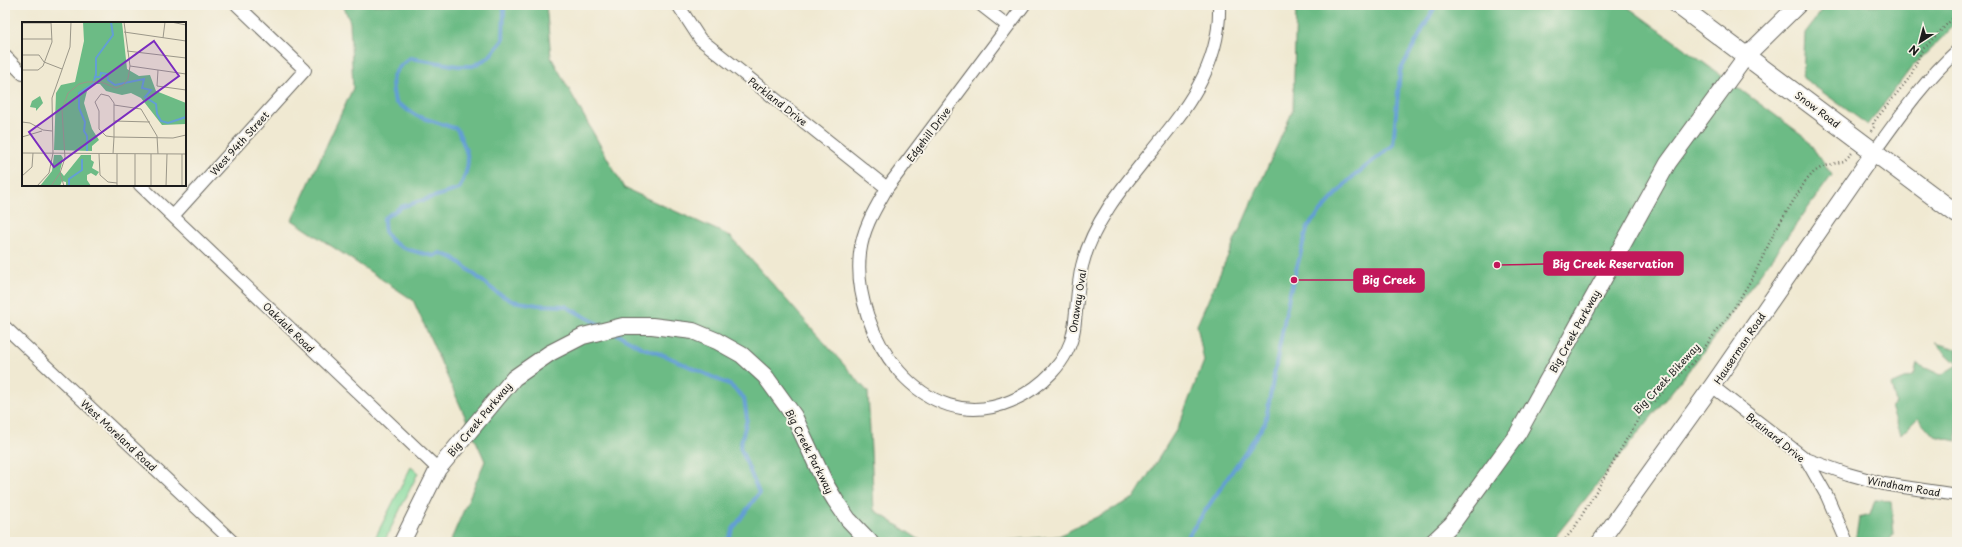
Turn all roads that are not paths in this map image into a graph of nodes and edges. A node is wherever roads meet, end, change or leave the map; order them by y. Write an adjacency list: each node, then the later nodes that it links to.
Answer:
1 (237, 5): 17 (street, West 94th Street)
2 (678, 5): 15 (street, Parkland Drive)
3 (981, 5): 8 (street)
4 (1024, 5): 8 (street, Edgehill Drive)
5 (1220, 5): 18 (street, Onaway Oval)
6 (1678, 5): 10 (main road, Snow Road)
7 (1798, 5): 10 (street, Big Creek Parkway)
8 (1008, 26): 15 (street, Edgehill Drive)
9 (1957, 51): 13 (street)
10 (1747, 55): 13 (main road, Snow Road); 27 (street, Big Creek Parkway)
11 (5, 56): 12 (street)
12 (22, 73)
13 (1874, 152): 16 (main road, Snow Road); 20 (street, Hauserman Road)
14 (141, 186): 17 (street, Oakdale Road)
15 (887, 188): 18 (street, Edgehill Drive)
16 (1957, 214)
17 (173, 216): 22 (street, Oakdale Road)
18 (859, 274)
19 (5, 327): 24 (street, West Moreland Road)
20 (1712, 386): 21 (street, Brainard Drive); 28 (street, Hauserman Road)
21 (1806, 459): 23 (street, Windham Road); 29 (street, Brainard Drive)
22 (438, 469): 25 (street, Big Creek Parkway); 26 (street, Big Creek Parkway)
23 (1957, 495)
24 (233, 542)
25 (402, 542)
26 (870, 542)
27 (1433, 542)
28 (1600, 542)
29 (1847, 542)

